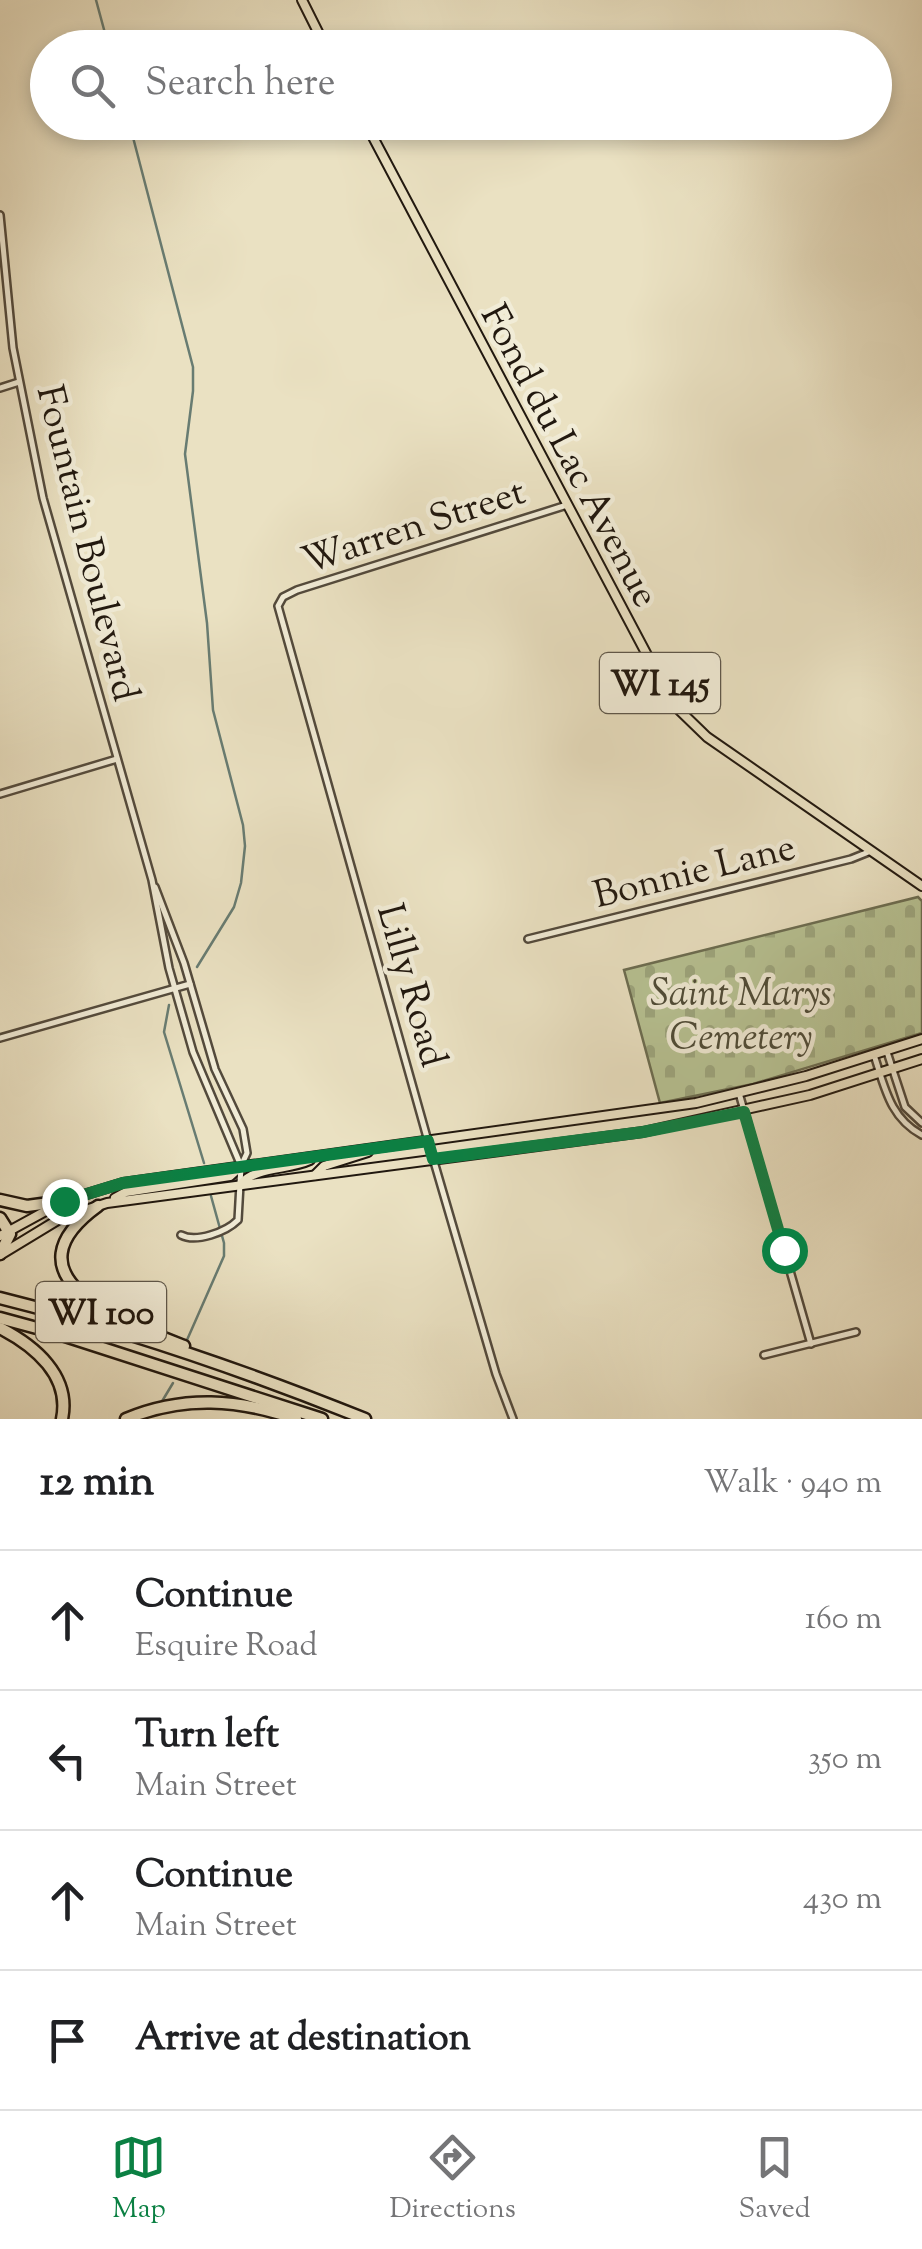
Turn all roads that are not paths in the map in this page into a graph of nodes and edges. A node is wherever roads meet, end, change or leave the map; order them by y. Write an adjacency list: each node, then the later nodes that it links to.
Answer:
1 (302, 0): 2 (main road)
2 (317, 30)
3 (374, 140): 7 (main road, Fond du Lac Avenue / WI 145)
4 (0, 215): 5 (street, Fountain Boulevard)
5 (19, 382): 6 (street); 9 (street, Fountain Boulevard)
6 (0, 388)
7 (567, 505): 8 (street, Warren Street); 11 (main road, Fond du Lac Avenue / WI 145)
8 (279, 603): 30 (street, Lilly Road)
9 (118, 759): 10 (street); 12 (street, Fountain Boulevard)
10 (0, 794)
11 (871, 851): 13 (main road, Fond du Lac Avenue / WI 145); 14 (street, Bonnie Lane)
12 (152, 880): 15 (street, Fountain Boulevard); 16 (street, Fountain Boulevard)
13 (920, 886)
14 (528, 939)
15 (190, 984): 16 (street); 34 (street, Fountain Boulevard)
16 (175, 988): 17 (street); 34 (street, Fountain Boulevard)
17 (0, 1038)
18 (922, 1039): 19 (main road)
19 (886, 1051): 20 (main road); 22 (street)
20 (874, 1055): 23 (street); 24 (main road)
21 (922, 1059): 22 (main road, WI 100)
22 (892, 1069): 23 (main road, WI 100); 27 (street)
23 (880, 1073): 25 (main road, WI 100); 28 (street)
24 (739, 1093): 25 (street); 26 (main road)
25 (744, 1112): 29 (main road, WI 100); 48 (street)
26 (599, 1118): 29 (main road); 30 (main road)
27 (922, 1122)
28 (922, 1135)
29 (602, 1137): 33 (main road, WI 100)
30 (428, 1141): 31 (main road); 33 (street, Lilly Road)
31 (376, 1147): 32 (main road); 35 (main road)
32 (321, 1154): 34 (main road); 36 (main road)
33 (433, 1159): 35 (main road, WI 100); 56 (street, Lilly Road)
34 (242, 1166): 36 (street); 38 (main road); 39 (main road)
35 (315, 1175): 36 (main road, WI 100)
36 (241, 1184): 39 (main road, WI 100); 42 (street)
37 (0, 1200): 38 (highway)
38 (64, 1201): 41 (main road)
39 (102, 1204): 43 (main road, WI 100); 50 (highway, WI 100)
40 (0, 1218): 41 (highway)
41 (4, 1234): 43 (highway)
42 (181, 1235)
43 (0, 1255)
44 (0, 1298): 50 (highway)
45 (0, 1318): 54 (highway)
46 (0, 1328): 51 (highway)
47 (856, 1332): 48 (street)
48 (811, 1344): 49 (street)
49 (764, 1356)
50 (230, 1368): 55 (highway)
51 (62, 1419)
52 (126, 1419): 53 (highway)
53 (296, 1419)
54 (322, 1419)
55 (365, 1419)
56 (513, 1419)

